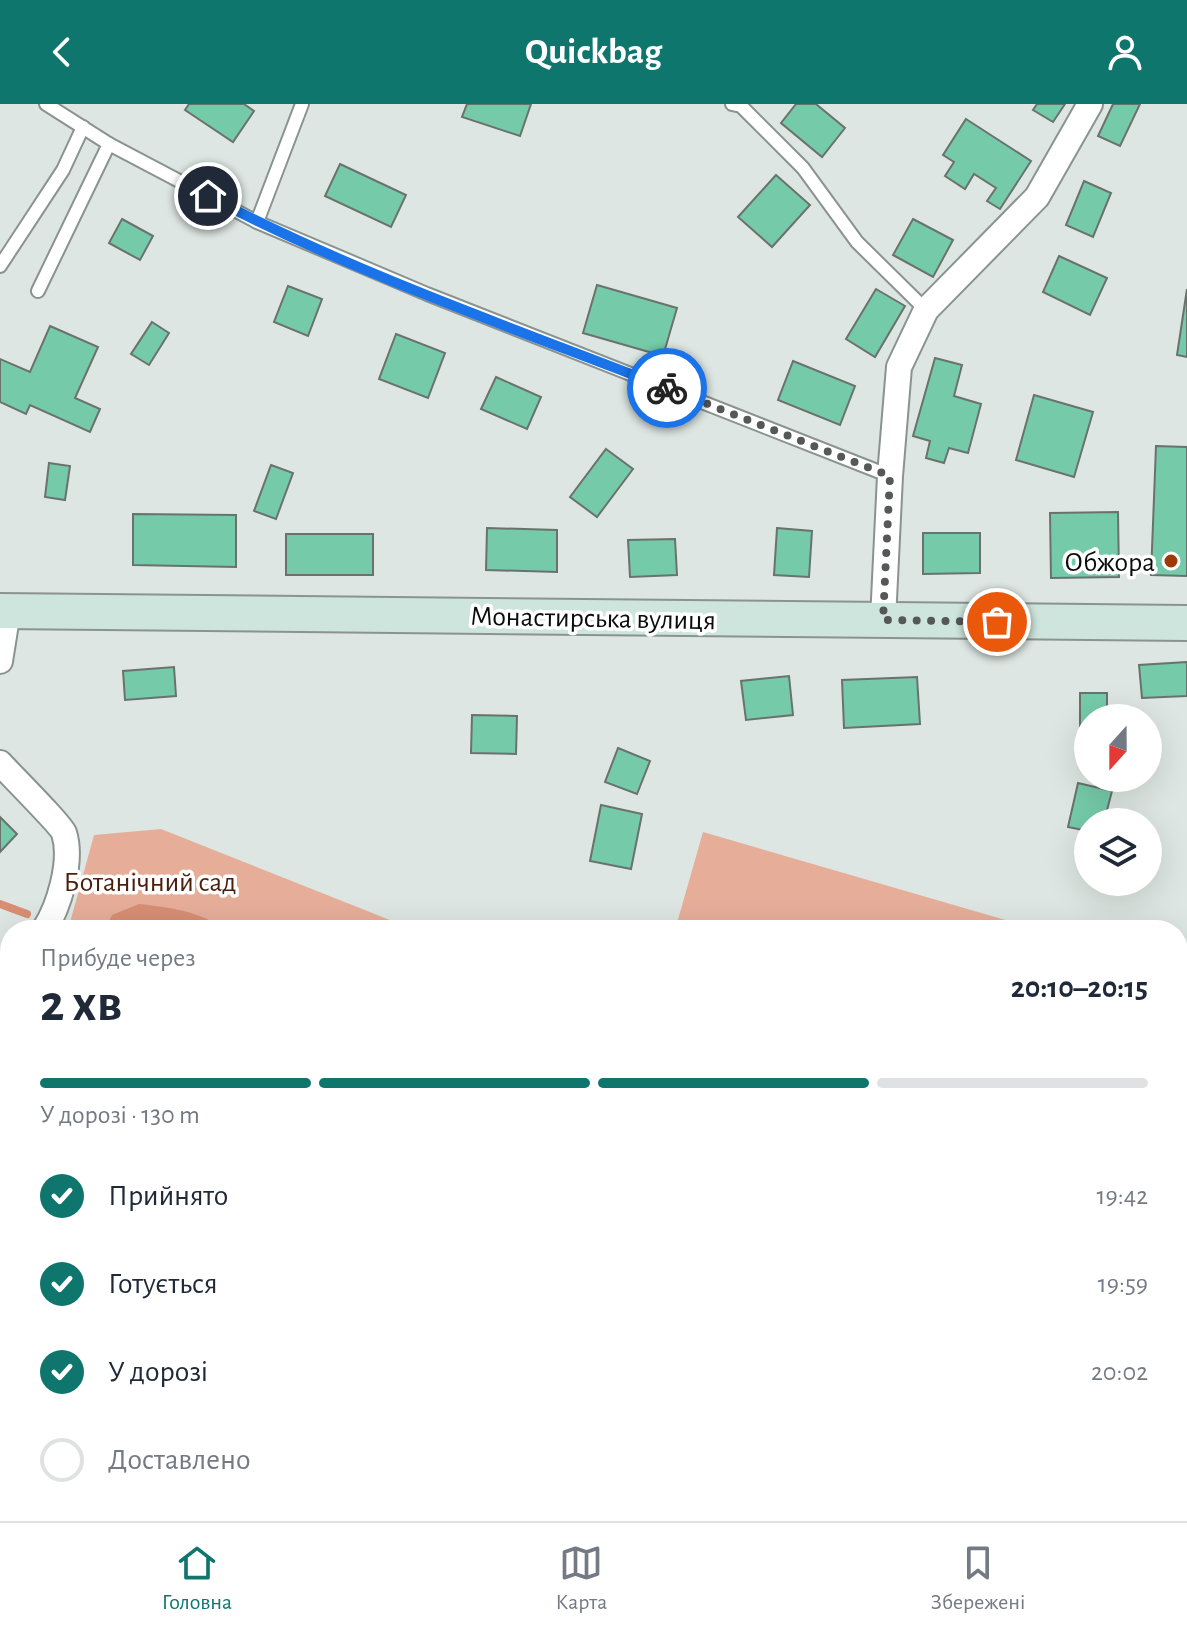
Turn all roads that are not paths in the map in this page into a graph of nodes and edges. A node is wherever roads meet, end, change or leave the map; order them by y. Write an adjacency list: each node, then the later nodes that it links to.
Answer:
1 (46, 104): 5 (lane)
2 (302, 104): 7 (lane)
3 (732, 104): 10 (lane)
4 (1090, 104): 10 (street)
5 (83, 127): 6 (lane); 8 (lane)
6 (109, 144): 7 (lane); 9 (lane)
7 (257, 222): 11 (lane)
8 (0, 266)
9 (38, 291)
10 (926, 310): 11 (street)
11 (890, 476): 13 (street)
12 (4, 611): 13 (street, Монастирська вулиця); 15 (street)
13 (883, 620): 14 (street, Монастирська вулиця)
14 (1187, 623)
15 (0, 661)
16 (0, 763): 17 (street)
17 (51, 920)

